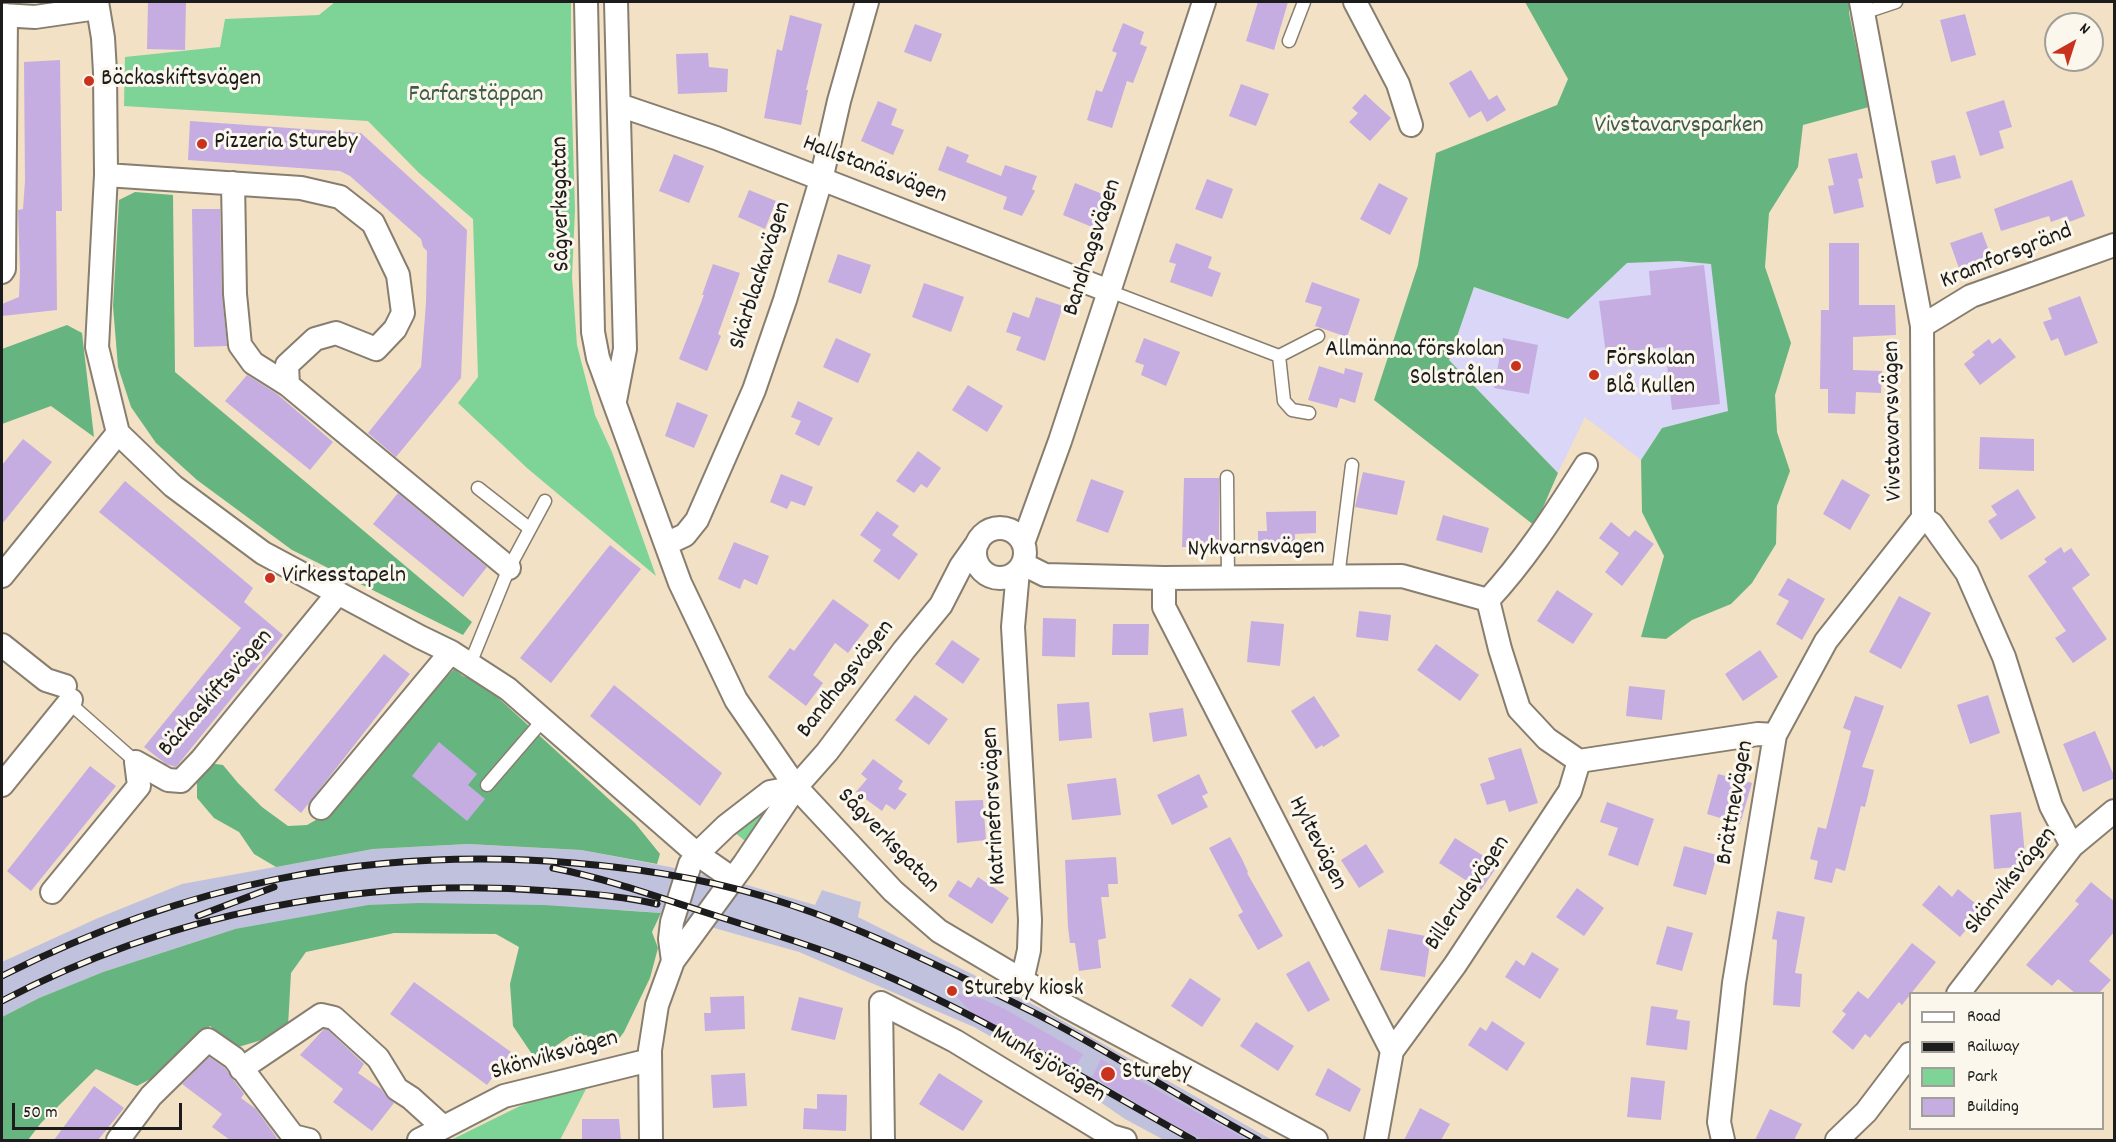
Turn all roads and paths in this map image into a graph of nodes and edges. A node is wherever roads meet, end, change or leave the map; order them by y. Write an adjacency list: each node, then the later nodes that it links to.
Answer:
1 (586, 2): 24 (street, Sågverksgatan)
2 (616, 2): 12 (street, Sågverksgatan)
3 (867, 2): 15 (street, Skärblackavägen)
4 (1204, 2): 19 (street, Bandhagsvägen)
5 (1304, 2): 11 (lane)
6 (1355, 2): 13 (street)
7 (1896, 2): 9 (lane)
8 (97, 5): 10 (street); 14 (street)
9 (1862, 7): 20 (street, Vivstavarvsvägen)
10 (4, 15): 18 (street)
11 (1289, 41)
12 (619, 105): 15 (street, Hallstanäsvägen); 24 (street, Sågverksgatan)
13 (1411, 125)
14 (106, 175): 16 (street); 26 (street)
15 (820, 180): 19 (street, Hallstanäsvägen); 37 (street, Skärblackavägen)
16 (233, 183): 23 (street); 23 (street)
17 (2115, 245): 20 (street, Kramforsgränd)
18 (2, 272)
19 (1109, 291): 22 (lane); 32 (street, Bandhagsvägen)
20 (1922, 326): 33 (street, Vivstavarvsvägen)
21 (1318, 336): 22 (lane)
22 (1279, 356): 25 (lane)
23 (288, 385): 39 (street)
24 (615, 401): 37 (street, Sågverksgatan)
25 (1309, 413)
26 (118, 433): 40 (street); 45 (street)
27 (1352, 465): 42 (lane)
28 (1586, 465): 46 (street)
29 (1227, 477): 44 (lane)
30 (478, 488): 34 (lane)
31 (545, 501): 34 (lane)
32 (1034, 511): 35 (street, Bandhagsvägen); 38 (street, Bandhagsvägen)
33 (1923, 518): 53 (street, Brättnevägen); 61 (street, Vivstavarvsvägen)
34 (529, 528): 39 (lane)
35 (1000, 528): 36 (street, Bandhagsvägen); 38 (street)
36 (978, 542): 41 (street); 47 (street, Bandhagsvägen)
37 (666, 544): 58 (street, Sågverksgatan)
38 (1022, 559): 41 (street, Bandhagsvägen); 43 (street, Nykvarnsvägen); 48 (street, Katrineforsvägen)
39 (508, 568): 50 (lane)
40 (2, 576)
41 (993, 577): 47 (street, Bandhagsvägen); 48 (street, Katrineforsvägen)
42 (1338, 577): 44 (street, Nykvarnsvägen); 46 (street, Nykvarnsvägen)
43 (1164, 578): 44 (street, Nykvarnsvägen); 68 (street, Hyltevägen)
44 (1228, 578)
45 (338, 593): 50 (street); 55 (street, Bäckaskiftsvägen)
46 (1488, 600): 54 (street)
47 (941, 605): 58 (street, Bandhagsvägen)
48 (1013, 627): 66 (street, Katrineforsvägen)
49 (2, 645): 51 (street)
50 (461, 658): 52 (street); 59 (street)
51 (68, 693): 55 (lane); 56 (street)
52 (543, 720): 57 (lane); 62 (street)
53 (1775, 735): 54 (street); 81 (street, Brättnevägen)
54 (1579, 761): 68 (street, Billerudsvägen)
55 (136, 762): 64 (street, Bäckaskiftsvägen)
56 (2, 785)
57 (487, 785)
58 (796, 787): 62 (street, Bandhagsvägen); 63 (street, Bandhagsvägen); 66 (street, Sågverksgatan)
59 (321, 808)
60 (2115, 811): 61 (street, Skönviksvägen)
61 (2072, 846): 67 (street, Skönviksvägen)
62 (697, 854): 63 (street); 65 (street, Bandhagsvägen)
63 (733, 879): 65 (street, Bandhagsvägen)
64 (52, 892)
65 (673, 961): 70 (street, Bandhagsvägen)
66 (1022, 981): 79 (street, Sågverksgatan)
67 (1959, 992)
68 (1392, 1051): 80 (street)
69 (1909, 1057): 82 (street)
70 (650, 1060): 72 (street, Skönviksvägen); 77 (street, Bandhagsvägen)
71 (242, 1069): 72 (street); 74 (street); 75 (street)
72 (443, 1127): 76 (street, Skönviksvägen)
73 (1115, 1139): 78 (street, Munksjövägen)
74 (118, 1140)
75 (309, 1140)
76 (419, 1140)
77 (651, 1140)
78 (883, 1140)
79 (1316, 1140)
80 (1376, 1140)
81 (1723, 1140)
82 (1837, 1140)

